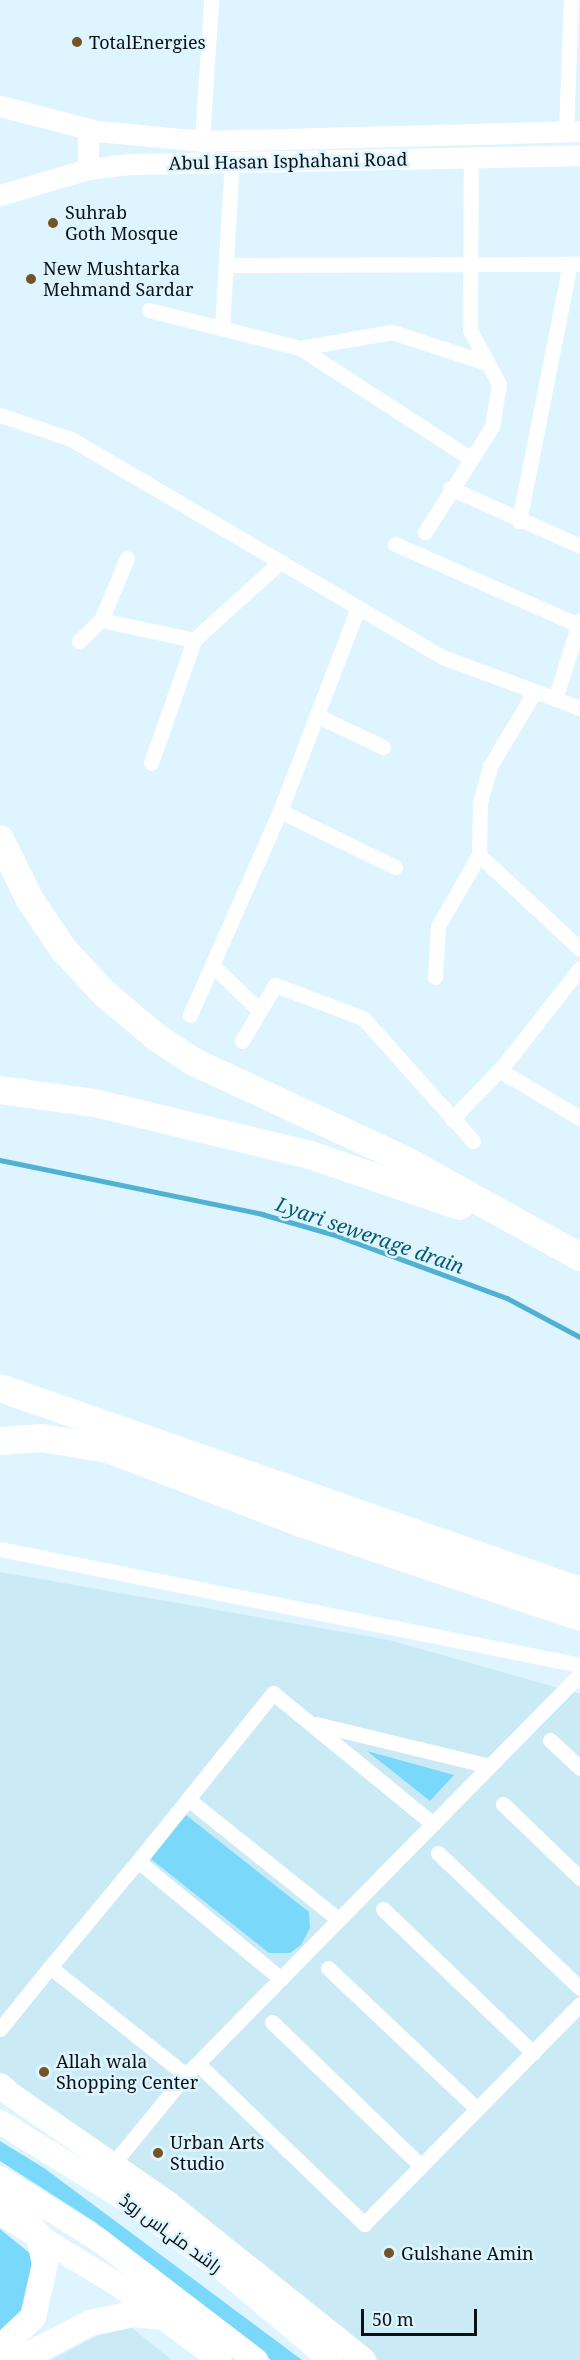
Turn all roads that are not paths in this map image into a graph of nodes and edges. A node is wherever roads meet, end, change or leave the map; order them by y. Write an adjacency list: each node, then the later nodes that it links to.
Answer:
1 (211, 0): 6 (street)
2 (571, 0): 5 (street)
3 (0, 106): 4 (main road, Abul Hasan Isphahani Road)
4 (88, 129): 6 (main road, Abul Hasan Isphahani Road); 10 (main road)
5 (573, 131): 6 (main road, Abul Hasan Isphahani Road)
6 (202, 141)
7 (580, 155): 8 (main road, Abul Hasan Isphahani Road)
8 (471, 156): 9 (main road, Abul Hasan Isphahani Road); 12 (street)
9 (232, 162): 10 (main road, Abul Hasan Isphahani Road); 14 (street)
10 (88, 169): 11 (main road, Abul Hasan Isphahani Road)
11 (0, 195)
12 (470, 263): 13 (street); 14 (street); 18 (street)
13 (575, 264): 22 (street)
14 (227, 265): 16 (street)
15 (149, 310): 16 (street)
16 (222, 328): 17 (street)
17 (300, 348): 18 (street); 20 (street)
18 (487, 363): 20 (street)
19 (0, 416): 27 (street)
20 (471, 458): 21 (street)
21 (450, 488): 22 (street); 23 (street)
22 (519, 521): 25 (street)
23 (425, 532)
24 (396, 543): 30 (street)
25 (580, 546)
26 (127, 558): 29 (street)
27 (279, 564): 28 (street); 31 (street)
28 (358, 608): 33 (street); 36 (street)
29 (101, 620): 31 (street); 32 (street)
30 (579, 623): 34 (street)
31 (194, 640): 38 (street)
32 (79, 641)
33 (535, 692): 34 (street); 41 (street)
34 (555, 699): 35 (street)
35 (580, 708)
36 (318, 716): 37 (street); 39 (street)
37 (383, 747)
38 (151, 763)
39 (280, 811): 42 (street); 44 (street)
40 (0, 839): 55 (highway)
41 (479, 855): 43 (street); 46 (street)
42 (395, 867)
43 (580, 949)
44 (212, 965): 47 (street); 48 (street)
45 (580, 968): 50 (street)
46 (435, 977)
47 (259, 1010): 49 (street); 53 (street)
48 (190, 1015)
49 (242, 1041)
50 (499, 1070): 52 (street); 53 (street)
51 (0, 1090): 55 (highway)
52 (580, 1118)
53 (452, 1119): 54 (street)
54 (473, 1142)
55 (575, 1255)
56 (0, 1388): 59 (highway)
57 (0, 1441): 60 (highway)
58 (0, 1550): 61 (street)
59 (580, 1591)
60 (580, 1617)
61 (580, 1665)
62 (580, 1674): 65 (street)
63 (310, 1723): 65 (street); 67 (street); 69 (street)
64 (549, 1740): 66 (street)
65 (490, 1766): 69 (street)
66 (580, 1768)
67 (188, 1799): 71 (street); 74 (street)
68 (504, 1804): 72 (street)
69 (433, 1824): 74 (street)
70 (438, 1853): 78 (street)
71 (138, 1861): 75 (street); 77 (street)
72 (580, 1878)
73 (383, 1909): 82 (street)
74 (339, 1920): 77 (street)
75 (50, 1967): 81 (street); 84 (street)
76 (328, 1968): 86 (street)
77 (281, 1979): 83 (street)
78 (580, 1988)
79 (580, 2004): 82 (street)
80 (272, 2022): 89 (street)
81 (0, 2029)
82 (532, 2053): 86 (street)
83 (198, 2064): 84 (street); 89 (street)
84 (186, 2075): 88 (street)
85 (2, 2088): 88 (main road)
86 (477, 2109): 89 (street)
87 (0, 2122): 97 (main road, راشد منہاس روڈ)
88 (112, 2165): 98 (main road)
89 (421, 2166)
90 (0, 2178): 96 (main road)
91 (0, 2188): 94 (highway)
92 (0, 2213): 93 (main road)
93 (166, 2317): 94 (highway); 95 (main road)
94 (10, 2350)
95 (220, 2360)
96 (256, 2360)
97 (331, 2360)
98 (364, 2360)

